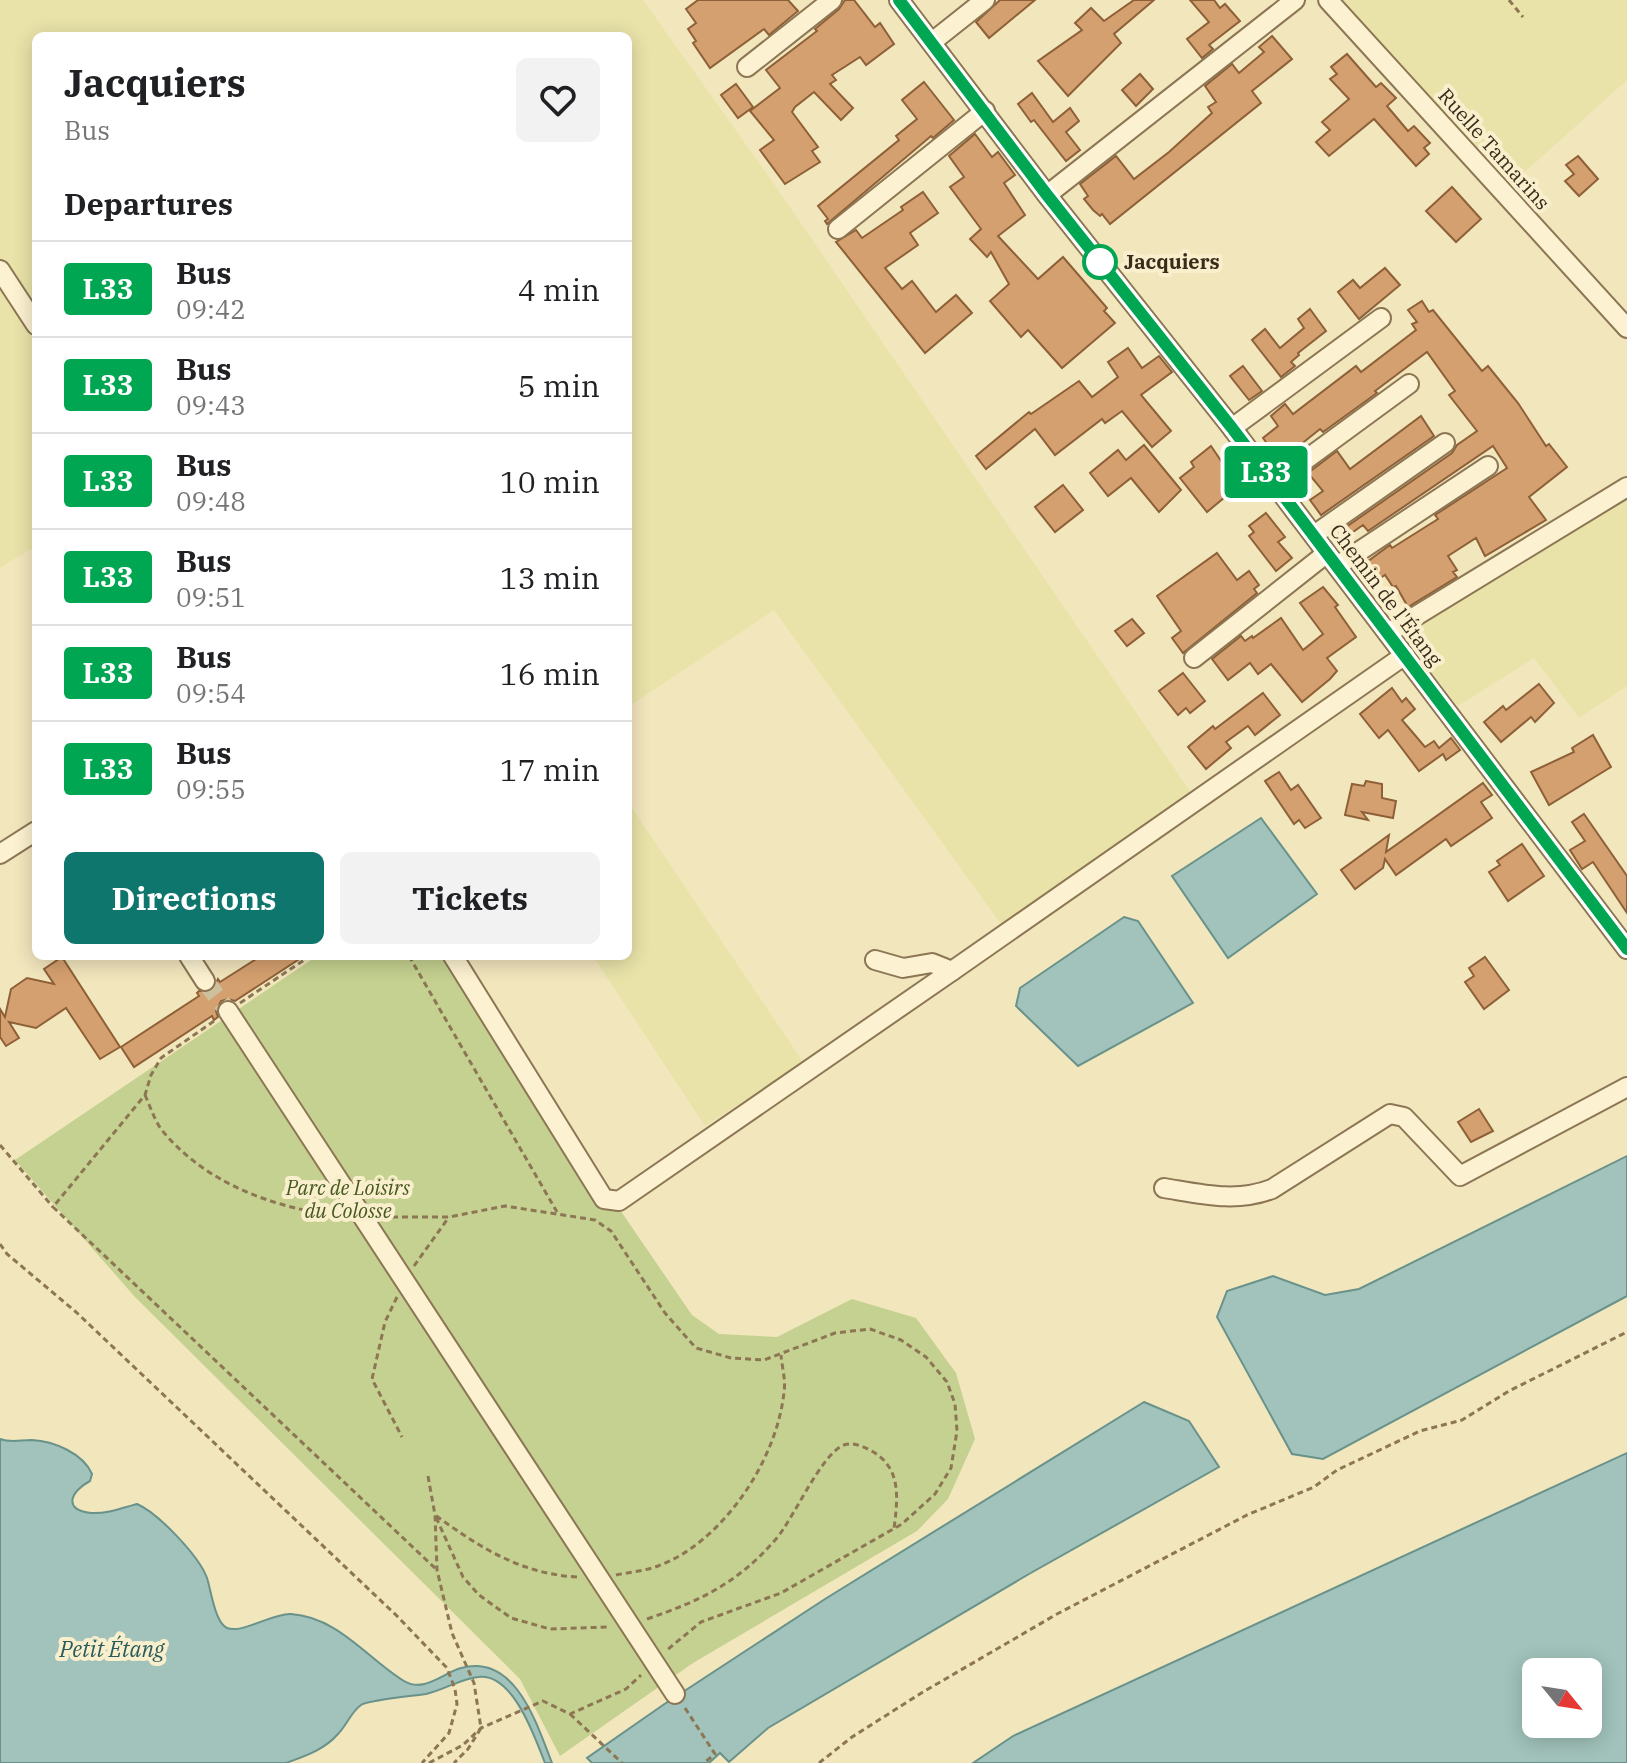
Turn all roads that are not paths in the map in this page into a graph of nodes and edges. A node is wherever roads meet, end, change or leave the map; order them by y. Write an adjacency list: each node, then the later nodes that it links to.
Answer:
1 (832, 0): 7 (street)
2 (899, 0): 6 (street, Chemin de l'Étang)
3 (985, 0): 6 (street)
4 (1295, 0): 9 (street)
5 (1328, 0): 14 (street, Ruelle Tamarins)
6 (932, 42): 8 (street, Chemin de l'Étang)
7 (747, 67)
8 (985, 111): 9 (street, Chemin de l'Étang); 10 (street)
9 (1047, 195): 16 (street, Chemin de l'Étang)
10 (838, 229)
11 (0, 270): 13 (street)
12 (1381, 318): 16 (street)
13 (32, 319)
14 (1627, 328)
15 (1409, 384): 19 (street)
16 (1232, 428): 19 (street, Chemin de l'Étang)
17 (1445, 443): 21 (street)
18 (1488, 466): 22 (street)
19 (1274, 483): 21 (street, Chemin de l'Étang)
20 (1627, 487): 23 (street)
21 (1314, 535): 22 (street, Chemin de l'Étang)
22 (1332, 560): 23 (street, Chemin de l'Étang); 25 (street)
23 (1388, 633): 24 (street, Chemin de l'Étang)
24 (1405, 655): 28 (street, Chemin de l'Étang); 32 (street)
25 (1194, 658)
26 (32, 834): 27 (street)
27 (0, 854)
28 (1627, 949)
29 (192, 960): 33 (street)
30 (455, 960): 32 (street)
31 (875, 960): 32 (street)
32 (952, 971)
33 (205, 981)
34 (228, 1011): 37 (street)
35 (1627, 1087): 36 (street)
36 (1164, 1188)
37 (675, 1694)

